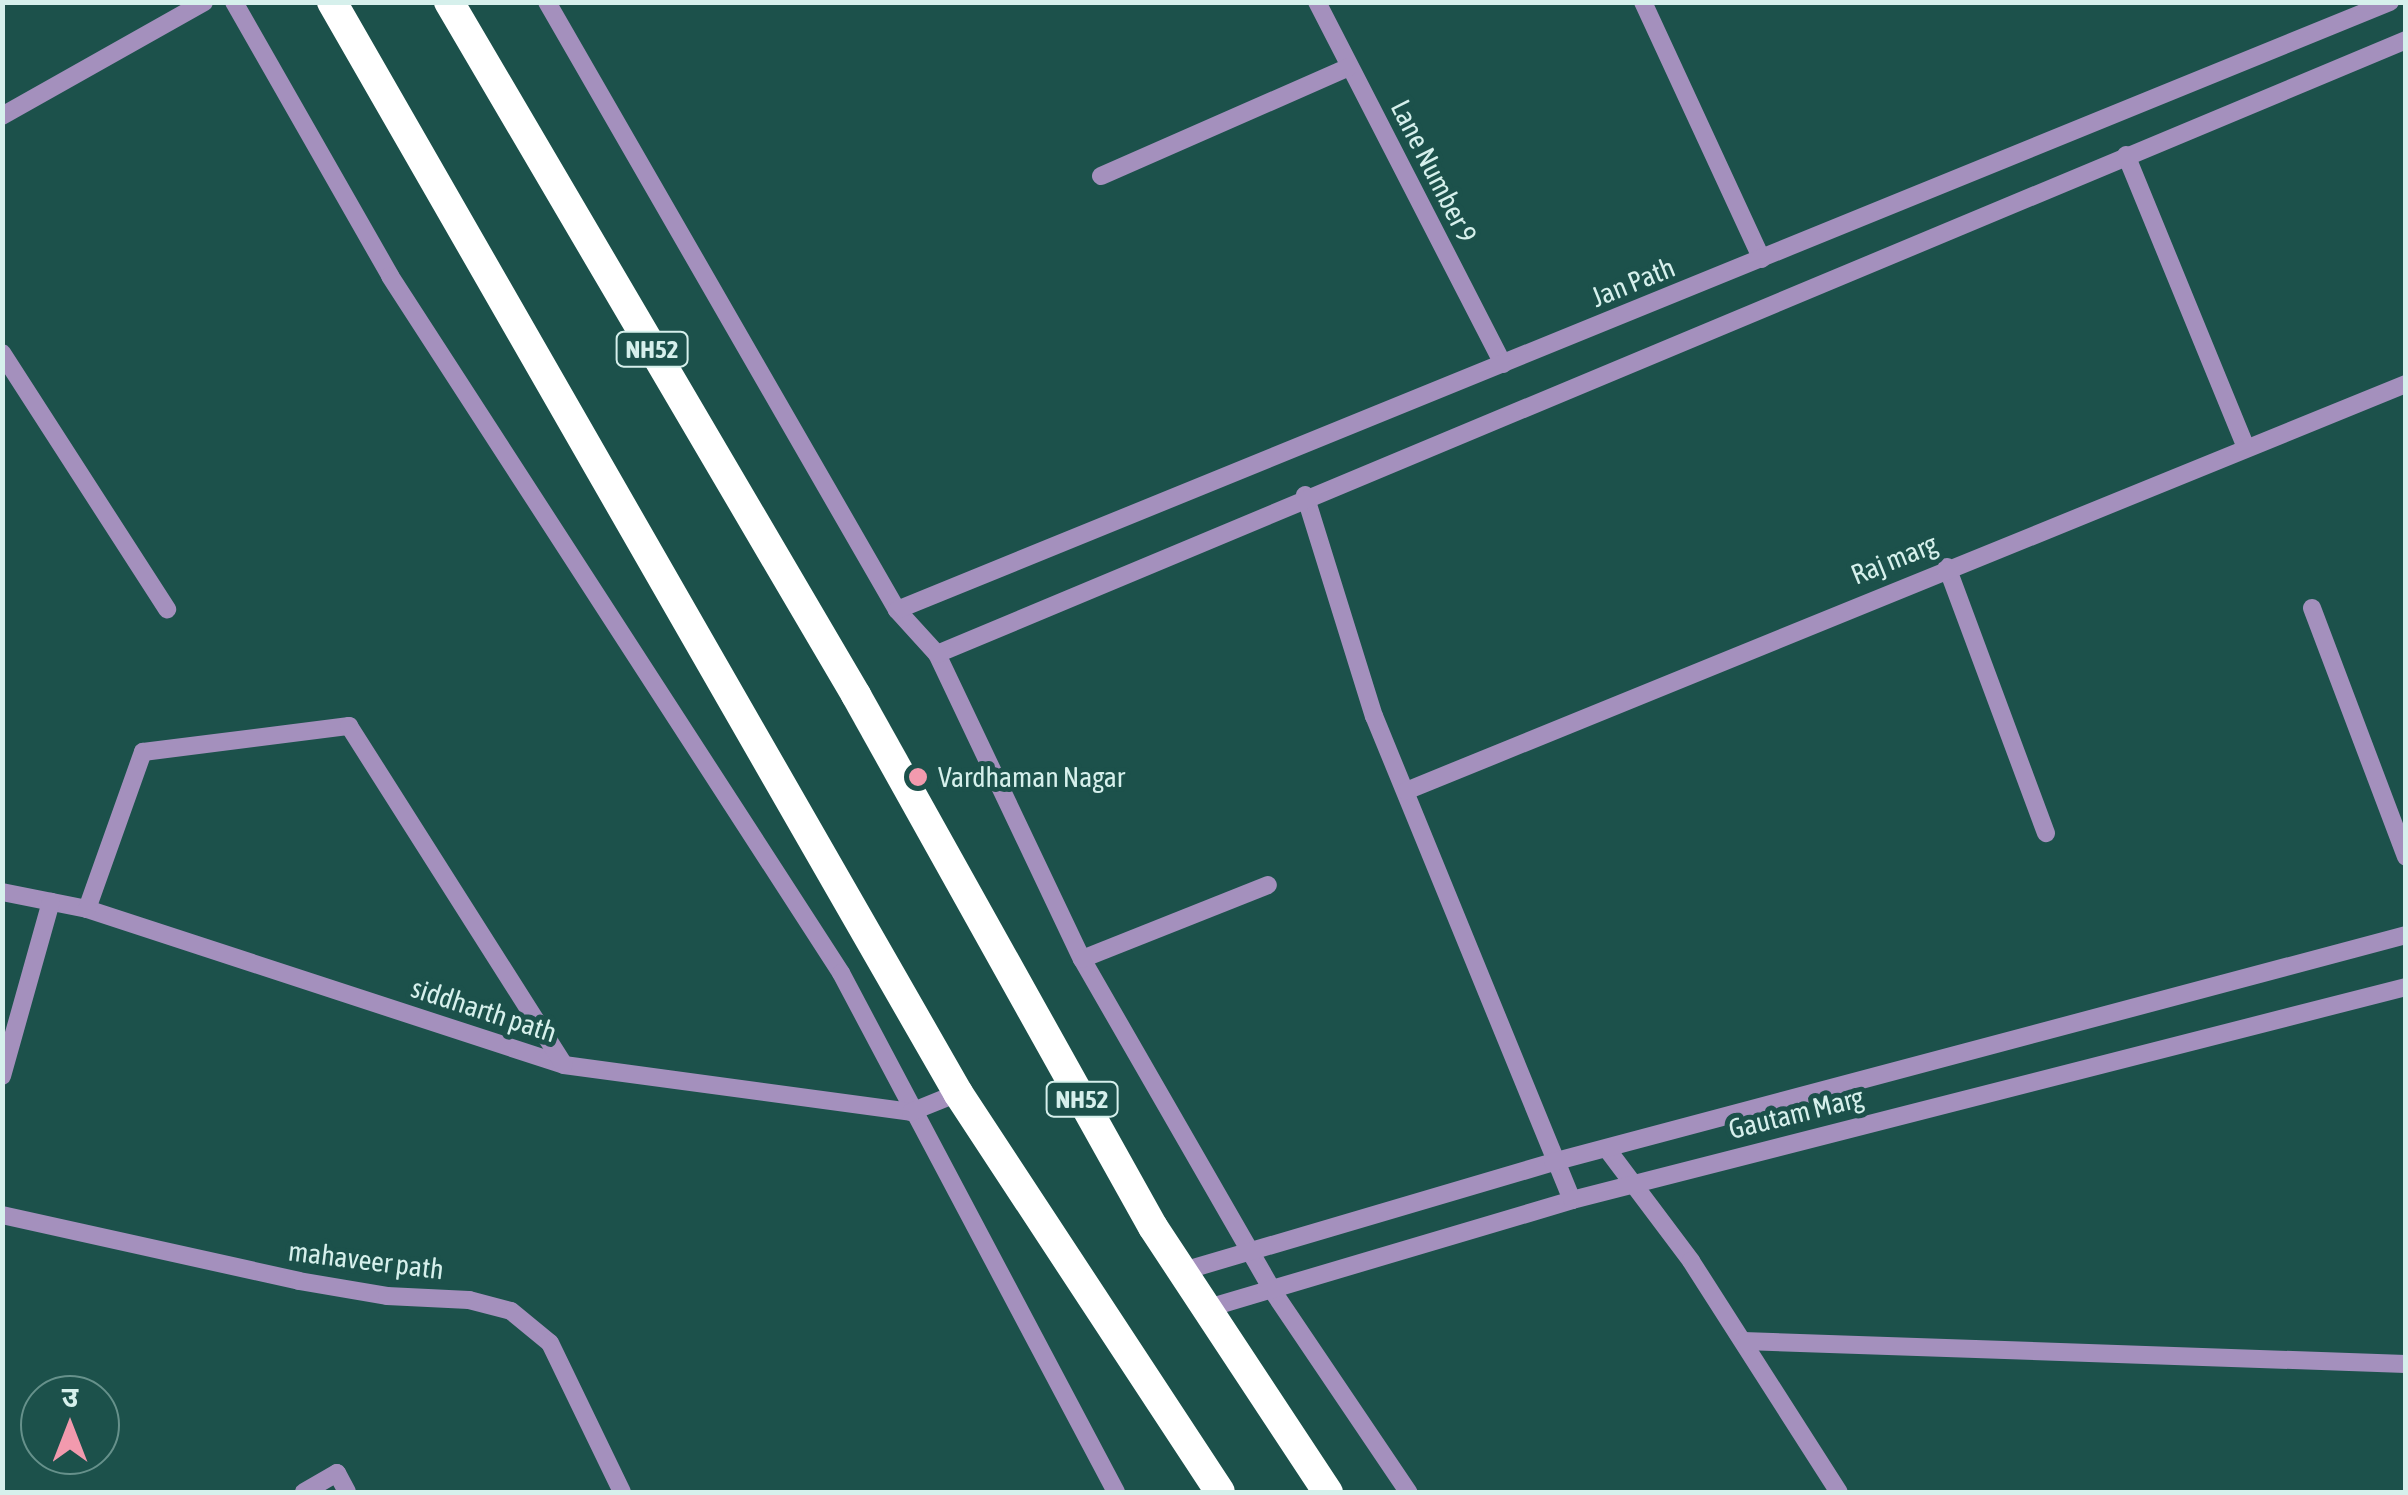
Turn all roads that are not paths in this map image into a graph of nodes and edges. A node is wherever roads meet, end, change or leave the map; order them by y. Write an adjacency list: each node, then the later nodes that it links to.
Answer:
1 (204, 2): 11 (street)
2 (234, 2): 38 (street)
3 (332, 2): 37 (highway)
4 (449, 2): 45 (highway, NH52)
5 (547, 2): 23 (street)
6 (1316, 2): 10 (street, Lane Number 9)
7 (1644, 2): 14 (street)
8 (2390, 2): 14 (street, Jan Path)
9 (2406, 40): 12 (street)
10 (1350, 67): 13 (street); 16 (street, Lane Number 9)
11 (2, 116)
12 (2126, 155): 18 (street); 19 (street)
13 (1100, 176)
14 (1762, 259): 16 (street, Jan Path)
15 (2, 354): 22 (street)
16 (1504, 364): 23 (street, Jan Path)
17 (2406, 384): 18 (street, Raj marg)
18 (2246, 448): 20 (street, Raj marg)
19 (1304, 496): 24 (street); 25 (street)
20 (1946, 567): 25 (street, Raj marg); 26 (street)
21 (2312, 608): 27 (street)
22 (167, 609)
23 (896, 610): 24 (street)
24 (937, 654): 33 (street)
25 (1406, 791): 40 (street)
26 (2046, 832)
27 (2406, 857)
28 (1268, 885): 33 (street)
29 (2, 892): 30 (street, siddharth path)
30 (50, 902): 31 (street, siddharth path); 36 (street)
31 (87, 909): 35 (street, siddharth path); 35 (street)
32 (2406, 935): 39 (street)
33 (1082, 960): 44 (street)
34 (2406, 987): 41 (street, Gautam Marg)
35 (564, 1065): 38 (street, siddharth path)
36 (2, 1076)
37 (958, 1094): 38 (street, siddharth path); 54 (highway)
38 (912, 1112): 53 (street)
39 (1608, 1148): 40 (street); 41 (street)
40 (1553, 1162): 42 (street); 44 (street)
41 (1631, 1184): 42 (street, Gautam Marg); 48 (street)
42 (1572, 1200): 46 (street, Gautam Marg)
43 (2, 1215): 52 (street, mahaveer path)
44 (1250, 1252): 45 (street); 46 (street)
45 (1180, 1272): 47 (highway, NH52)
46 (1272, 1290): 47 (street, Gautam Marg); 56 (street)
47 (1205, 1310): 55 (highway, NH52)
48 (1743, 1342): 49 (street); 57 (street)
49 (2406, 1364)
50 (304, 1492): 51 (street)
51 (347, 1492)
52 (622, 1492)
53 (1116, 1492)
54 (1220, 1492)
55 (1328, 1492)
56 (1408, 1492)
57 (1839, 1492)

